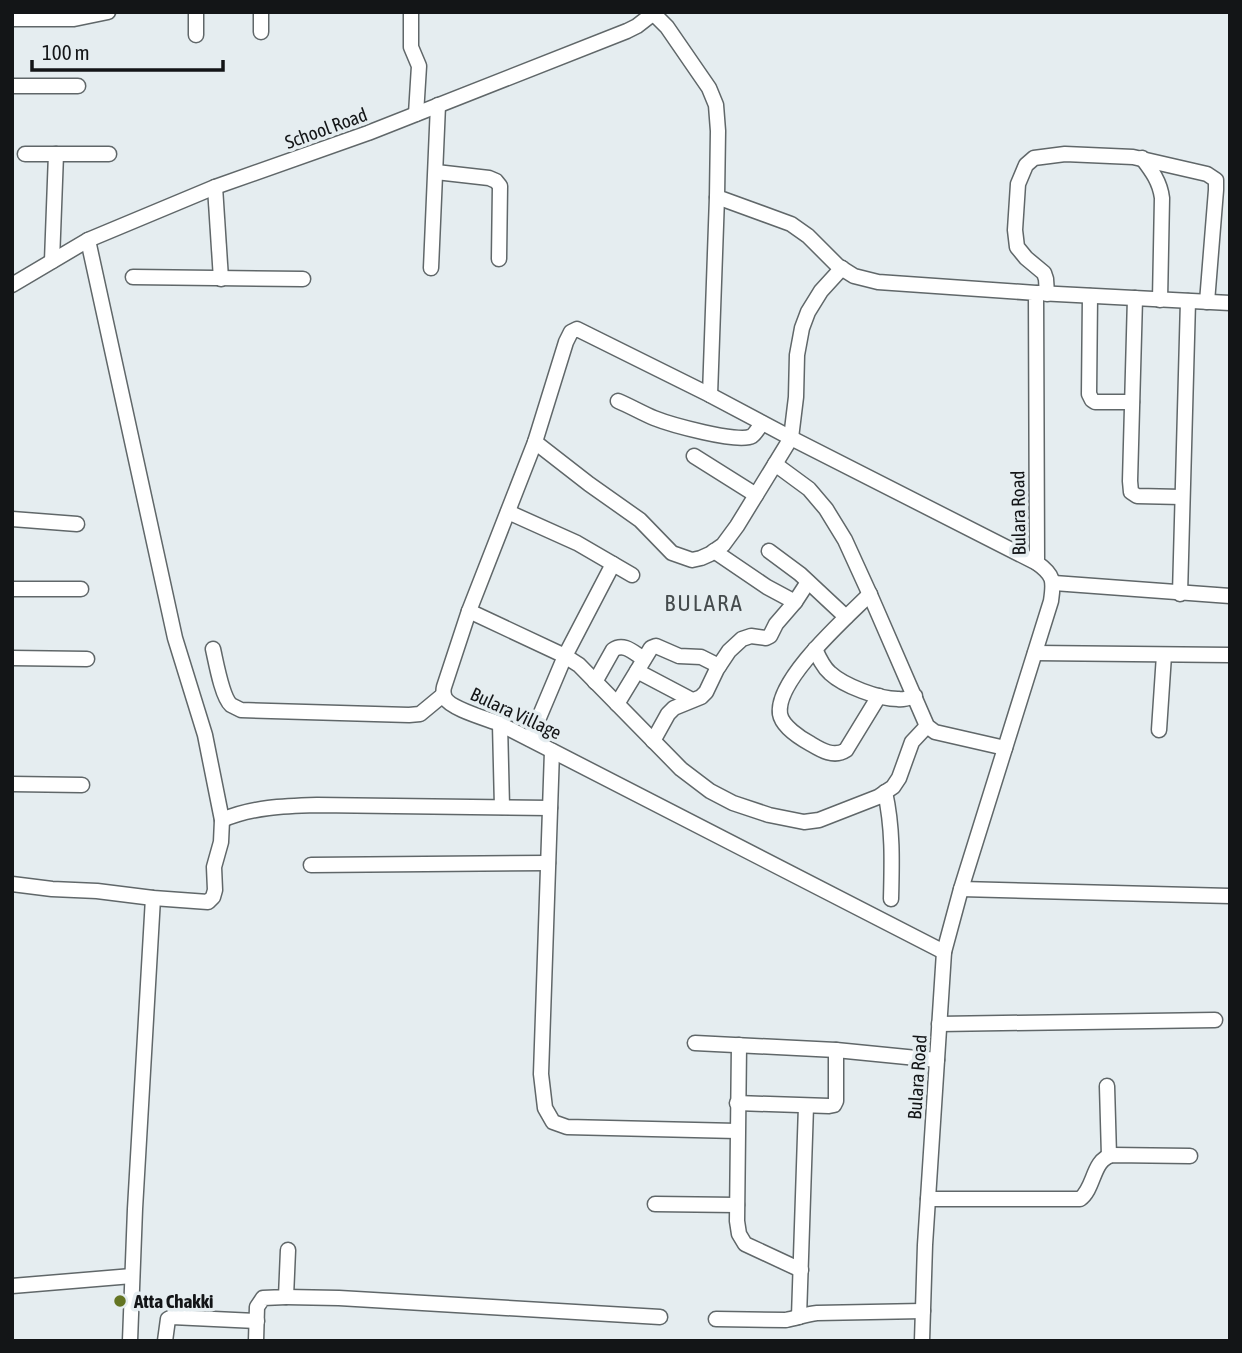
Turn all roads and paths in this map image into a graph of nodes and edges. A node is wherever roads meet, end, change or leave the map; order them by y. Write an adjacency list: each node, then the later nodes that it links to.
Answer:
1 (108, 12): 6 (street)
2 (196, 12): 8 (street)
3 (261, 12): 7 (street)
4 (411, 12): 12 (street)
5 (654, 13): 11 (street, School Road); 19 (street)
6 (12, 19)
7 (261, 32)
8 (196, 35)
9 (12, 86): 10 (street)
10 (78, 86)
11 (438, 105): 12 (street, School Road); 17 (street)
12 (416, 114): 18 (street, School Road)
13 (25, 154): 14 (street)
14 (56, 154): 15 (street); 22 (street)
15 (109, 154)
16 (1142, 158): 29 (street); 32 (street); 34 (street)
17 (436, 172): 21 (street); 23 (street)
18 (215, 187): 20 (street, School Road); 26 (street)
19 (717, 197): 24 (street); 36 (street)
20 (88, 240): 22 (street, School Road); 92 (street)
21 (499, 259)
22 (52, 261): 28 (street, School Road)
23 (431, 268)
24 (842, 268): 29 (street); 40 (street)
25 (133, 277): 26 (street)
26 (220, 279): 27 (street)
27 (303, 279)
28 (12, 285)
29 (1042, 293): 30 (street); 51 (street, Bulara Road)
30 (1090, 296): 31 (street); 38 (street)
31 (1135, 298): 32 (street); 38 (street)
32 (1160, 300): 33 (street)
33 (1188, 301): 34 (street); 45 (street)
34 (1207, 302): 35 (street)
35 (1230, 303)
36 (710, 395): 39 (street); 41 (street, Bulara Village)
37 (618, 401): 39 (street)
38 (1132, 402): 45 (street)
39 (762, 423): 40 (street)
40 (791, 438): 43 (street); 51 (street)
41 (536, 442): 46 (street, Bulara Village); 49 (street)
42 (694, 456): 44 (street)
43 (775, 464): 44 (street); 59 (street)
44 (756, 495): 49 (street)
45 (1182, 497): 58 (street)
46 (508, 512): 52 (street); 62 (street, Bulara Village)
47 (12, 519): 48 (street)
48 (77, 524)
49 (714, 551): 61 (street)
50 (769, 551): 54 (street)
51 (1037, 563): 55 (street, Bulara Road)
52 (612, 564): 53 (street); 69 (street)
53 (632, 575)
54 (808, 582): 61 (street); 63 (street)
55 (1054, 583): 58 (street); 66 (street, Bulara Road)
56 (12, 589): 57 (street)
57 (81, 589)
58 (1180, 593): 60 (street)
59 (870, 594): 63 (street); 77 (street)
60 (1230, 596)
61 (795, 602): 73 (street)
62 (469, 611): 69 (street); 75 (street, Bulara Village)
63 (846, 617): 65 (street)
64 (213, 649): 75 (street)
65 (815, 649): 76 (street); 76 (street)
66 (1035, 653): 67 (street); 85 (street, Bulara Road)
67 (1164, 655): 68 (street); 82 (street)
68 (1230, 655)
69 (565, 656): 74 (street); 83 (street)
70 (12, 658): 71 (street)
71 (87, 659)
72 (641, 665): 73 (street); 74 (street); 78 (street); 79 (street)
73 (719, 666): 78 (street)
74 (595, 682): 79 (street)
75 (443, 695): 80 (street, Bulara Village)
76 (879, 696): 77 (street)
77 (915, 696): 81 (street)
78 (692, 701): 84 (street)
79 (617, 704): 84 (street)
80 (500, 724): 83 (street, Bulara Village); 90 (street)
81 (927, 726): 85 (street); 89 (street)
82 (1159, 730)
83 (530, 739): 86 (street, Bulara Village)
84 (653, 741): 89 (street)
85 (1005, 748): 96 (street, Bulara Road)
86 (552, 751): 91 (street); 100 (street, Bulara Village)
87 (12, 784): 88 (street)
88 (82, 785)
89 (885, 792): 99 (street)
90 (502, 807): 91 (street); 92 (street)
91 (550, 808): 93 (street)
92 (222, 820): 98 (street)
93 (548, 863): 94 (street); 110 (street)
94 (311, 865)
95 (12, 884): 98 (street)
96 (961, 889): 97 (street); 100 (street, Bulara Road)
97 (1230, 896)
98 (153, 898): 118 (street)
99 (891, 899)
100 (944, 952): 102 (street, Bulara Road)
101 (1216, 1020): 102 (street)
102 (939, 1024): 106 (street, Bulara Road)
103 (695, 1043): 104 (street)
104 (739, 1045): 105 (street); 108 (street)
105 (836, 1050): 106 (street); 109 (street)
106 (937, 1060): 113 (street, Bulara Road)
107 (1107, 1086): 111 (street)
108 (737, 1103): 109 (street); 110 (street)
109 (806, 1106): 117 (street)
110 (737, 1130): 115 (street)
111 (1109, 1156): 112 (street); 113 (street)
112 (1190, 1156)
113 (928, 1199): 121 (street, Bulara Road)
114 (655, 1205): 115 (street)
115 (737, 1205): 117 (street)
116 (288, 1250): 120 (street)
117 (801, 1270): 123 (street)
118 (132, 1276): 119 (street); 126 (street)
119 (12, 1286)
120 (286, 1297): 122 (street); 125 (street)
121 (923, 1311): 123 (street); 129 (street, Bulara Road)
122 (660, 1317)
123 (799, 1317): 124 (street)
124 (716, 1319)
125 (257, 1321): 127 (street); 128 (street)
126 (130, 1341)
127 (165, 1341)
128 (256, 1341)
129 (922, 1341)

